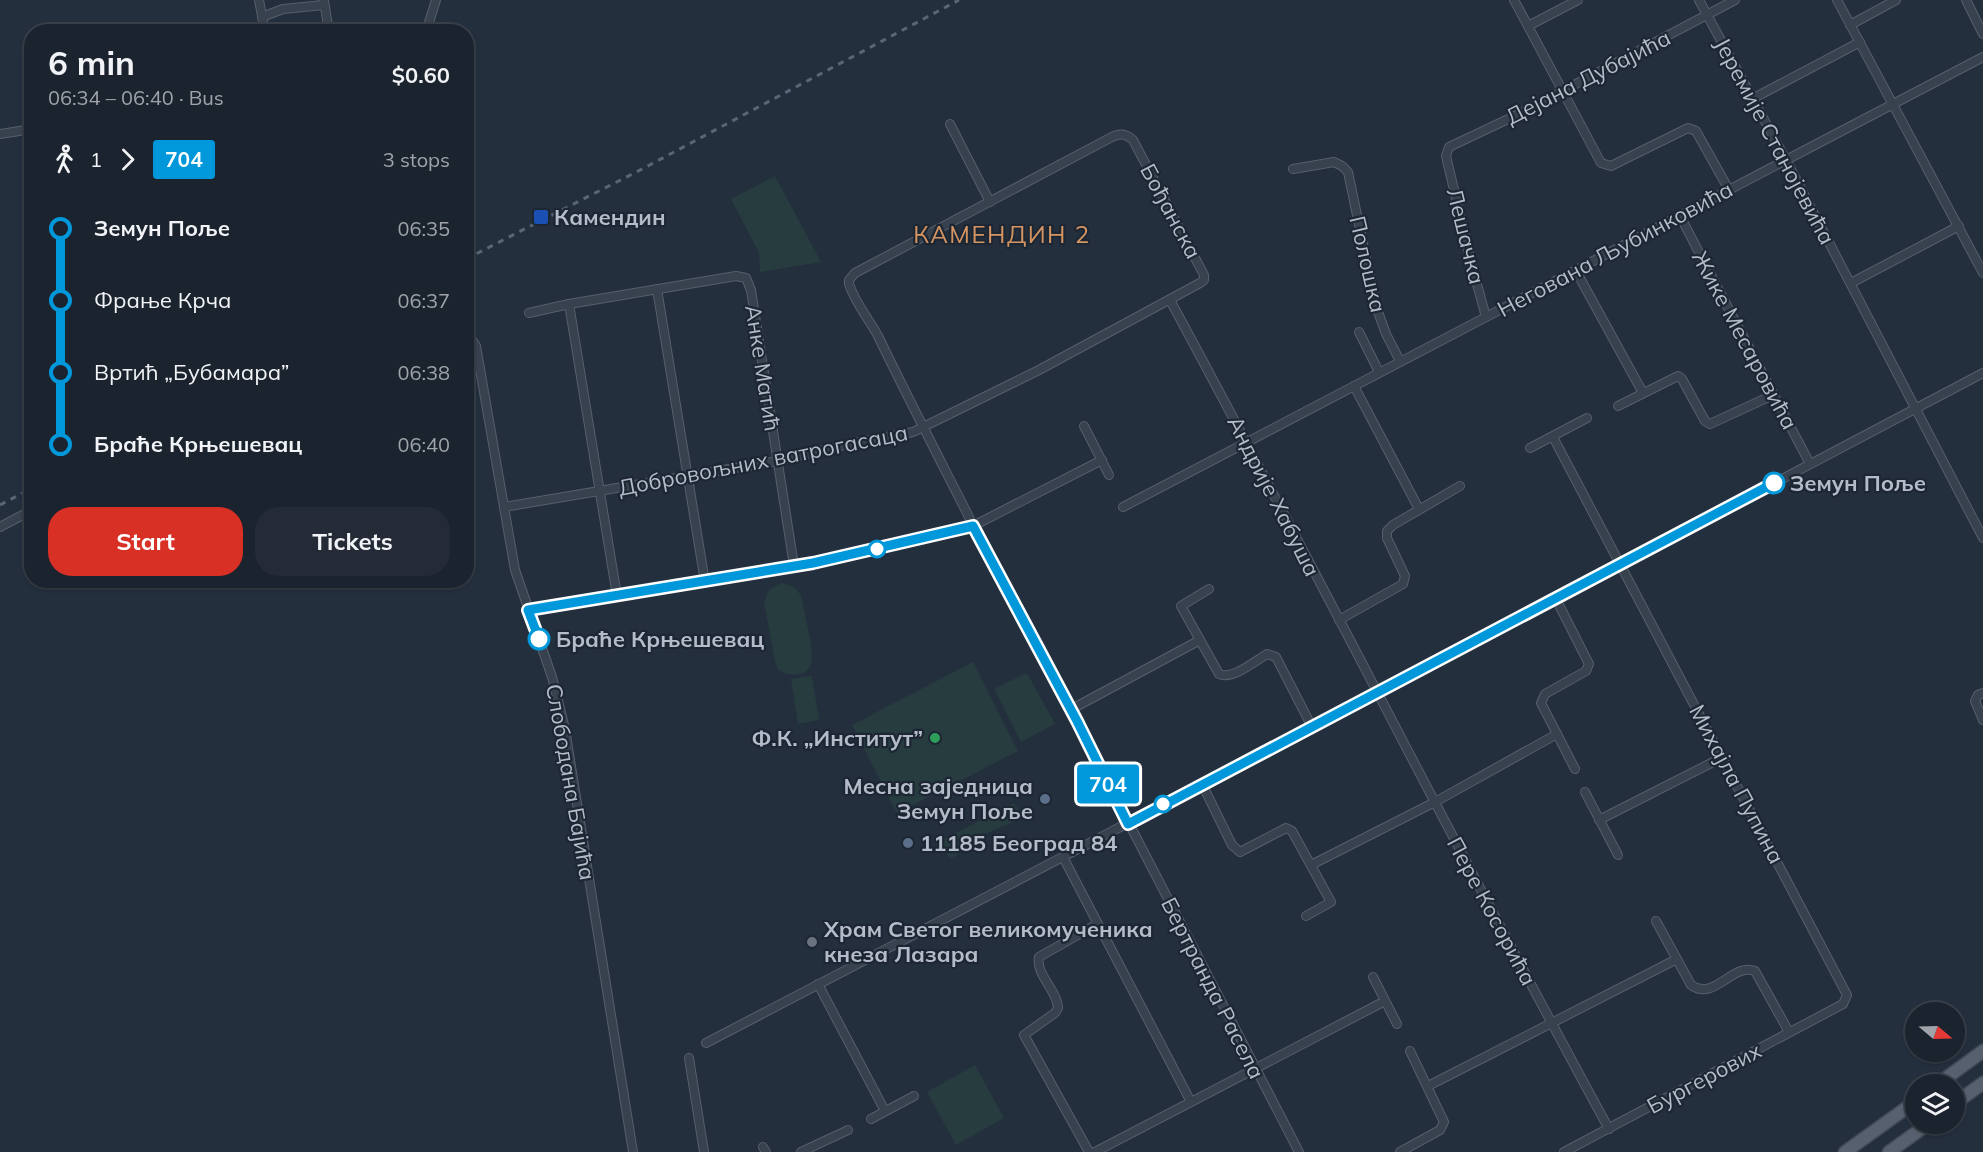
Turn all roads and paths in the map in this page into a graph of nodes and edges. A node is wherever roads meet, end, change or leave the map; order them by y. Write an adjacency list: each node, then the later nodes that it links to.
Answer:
1 (259, 0): 12 (street)
2 (436, 0): 15 (street)
3 (1514, 0): 17 (street)
4 (1578, 0): 17 (street)
5 (1698, 0): 11 (street, Јеремије Станојевића)
6 (1735, 0): 11 (street, Дејана Дубајића)
7 (1837, 0): 16 (street)
8 (1896, 0): 16 (street)
9 (1966, 0): 18 (street)
10 (324, 2): 12 (street); 14 (street)
11 (1707, 15): 21 (street, Дејана Дубајића); 22 (street, Јеремије Станојевића)
12 (262, 17): 13 (street)
13 (261, 24)
14 (328, 24)
15 (428, 24)
16 (1850, 25): 19 (street)
17 (1528, 26): 21 (street)
18 (1983, 34)
19 (1860, 42): 22 (street); 23 (street)
20 (1983, 57): 23 (street, Негована Љубинковића)
21 (1563, 92): 27 (street, Дејана Дубајића); 30 (street)
22 (1754, 99): 28 (street, Јеремије Станојевића)
23 (1893, 104): 28 (street, Негована Љубинковића); 33 (street)
24 (950, 124): 31 (street)
25 (24, 130): 26 (street)
26 (0, 134)
27 (1446, 156): 41 (street, Лешачка)
28 (1786, 159): 30 (street, Негована Љубинковића); 36 (street, Јеремије Станојевића)
29 (1293, 169): 44 (street, Полошка)
30 (1729, 190): 32 (street, Негована Љубинковића)
31 (990, 202): 38 (street, Бођанска); 54 (street, Бертранда Расела)
32 (1680, 216): 34 (street, Негована Љубинковића); 49 (street, Жике Месаровића)
33 (1959, 226): 35 (street); 36 (street)
34 (1576, 271): 41 (street, Негована Љубинковића); 48 (street)
35 (1983, 273)
36 (1851, 283): 51 (street, Јеремије Станојевића)
37 (657, 289): 39 (street); 59 (street, Анке Матић); 62 (street)
38 (1170, 300): 54 (street, Добровољних ватрогасаца); 56 (street, Андрије Хабуша)
39 (569, 304): 40 (street); 64 (street)
40 (529, 314)
41 (1486, 317): 44 (street, Негована Љубинковића)
42 (1359, 332): 45 (street)
43 (474, 343): 65 (street, Слободана Бајића)
44 (1400, 361): 45 (street, Негована Љубинковића)
45 (1379, 372): 47 (street, Негована Љубинковића)
46 (1983, 373): 51 (street)
47 (1354, 386): 56 (street, Негована Љубинковића); 67 (street)
48 (1643, 393): 49 (street); 50 (street)
49 (1773, 395): 60 (street, Жике Месаровића)
50 (1618, 406)
51 (1917, 408): 60 (street); 71 (street, Јеремије Станојевића)
52 (1587, 417): 55 (street)
53 (1084, 426): 58 (street)
54 (923, 428): 59 (street, Добровољних ватрогасаца); 69 (street, Бертранда Расела)
55 (1553, 436): 57 (street); 72 (street, Михајла Пупина)
56 (1247, 440): 66 (street, Негована Љубинковића); 79 (street, Андрије Хабуша)
57 (1530, 448)
58 (1102, 460): 61 (street); 69 (street)
59 (777, 461): 62 (street, Добровољних ватрогасаца); 73 (street, Анке Матић)
60 (1810, 464): 72 (street)
61 (1109, 476)
62 (688, 477): 64 (street, Добровољних ватрогасаца); 74 (street)
63 (1460, 486): 67 (street)
64 (600, 491): 65 (street, Добровољних ватрогасаца); 76 (street)
65 (504, 507): 78 (street, Слободана Бајића)
66 (1123, 507)
67 (1419, 509): 79 (street)
68 (24, 514): 70 (street)
69 (973, 526): 73 (street); 83 (street, Бертранда Расела)
70 (0, 527)
71 (1982, 532)
72 (1620, 565): 77 (street); 87 (street, Михајла Пупина)
73 (794, 566): 74 (street)
74 (705, 582): 76 (street)
75 (1209, 590): 80 (street)
76 (617, 596): 78 (street)
77 (1556, 599): 81 (street); 86 (street)
78 (528, 610): 125 (street, Слободана Бајића)
79 (1339, 620): 81 (street, Андрије Хабуша)
80 (1200, 640): 83 (street); 85 (street)
81 (1377, 692): 85 (street); 91 (street, Пере Косорића)
82 (1983, 693): 84 (street)
83 (1070, 710): 93 (street, Бертранда Расела)
84 (1983, 720)
85 (1312, 727): 89 (street)
86 (1557, 734): 88 (street); 91 (street)
87 (1722, 757): 92 (street); 104 (street, Михајла Пупина)
88 (1575, 769)
89 (1202, 784): 93 (street); 96 (street)
90 (1586, 792): 92 (street)
91 (1435, 802): 96 (street); 105 (street, Пере Косорића)
92 (1599, 820): 94 (street)
93 (1128, 824): 95 (street); 112 (street, Бертранда Расела)
94 (1618, 855)
95 (1063, 857): 99 (street); 102 (street)
96 (1311, 865): 97 (street)
97 (1306, 916)
98 (1656, 921): 100 (street)
99 (1097, 924): 118 (street); 128 (street)
100 (1677, 958): 105 (street); 107 (street)
101 (1373, 977): 103 (street)
102 (819, 984): 108 (street); 120 (street)
103 (1385, 1001): 106 (street); 112 (street)
104 (1843, 1004): 107 (street, Бургерових)
105 (1551, 1023): 115 (street); 122 (street, Пере Косорића)
106 (1397, 1024)
107 (1789, 1032): 122 (street, Бургерових)
108 (706, 1043)
109 (1410, 1051): 115 (street)
110 (1983, 1051): 113 (main road)
111 (689, 1058): 126 (street)
112 (1256, 1070): 118 (street); 130 (street, Бертранда Расела)
113 (1952, 1074)
114 (1983, 1083): 117 (main road)
115 (1428, 1086): 131 (street)
116 (914, 1096): 120 (street)
117 (1965, 1096)
118 (1191, 1101): 129 (street)
119 (1905, 1109): 133 (main road)
120 (885, 1111): 121 (street)
121 (871, 1119)
122 (1609, 1129): 132 (street, Бургерових)
123 (848, 1130): 127 (street)
124 (1914, 1134): 134 (main road)
125 (633, 1152)
126 (704, 1152)
127 (802, 1152)
128 (1089, 1152)
129 (1095, 1152)
130 (1299, 1152)
131 (1400, 1152)
132 (1564, 1152)
133 (1845, 1152)
134 (1889, 1152)

